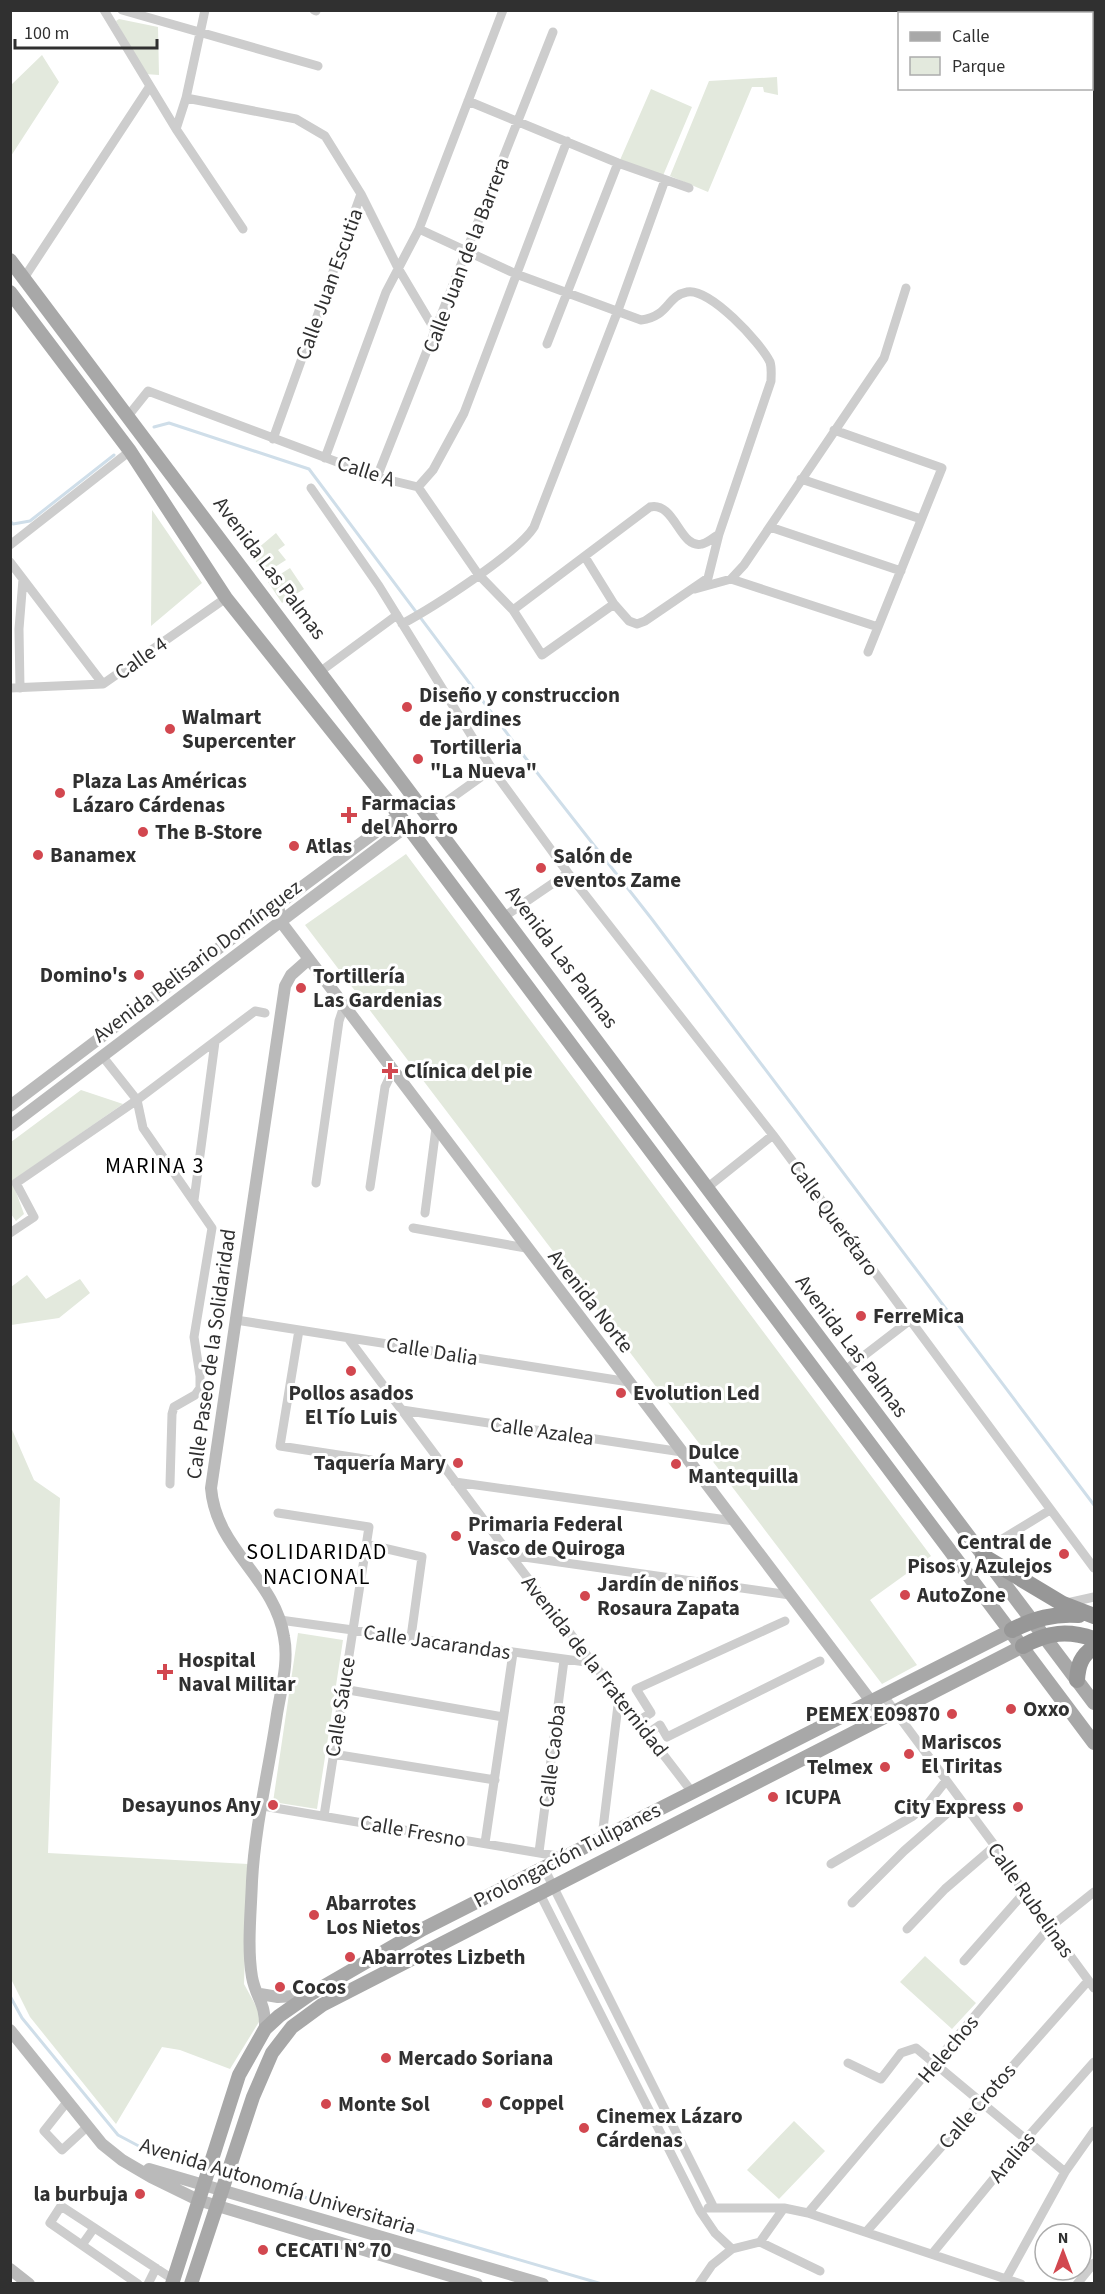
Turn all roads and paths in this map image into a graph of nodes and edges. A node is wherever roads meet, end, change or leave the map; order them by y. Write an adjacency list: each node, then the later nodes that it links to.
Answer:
1 (104, 10): 8 (street)
2 (122, 10): 5 (street)
3 (205, 10): 5 (street)
4 (503, 10): 10 (street)
5 (200, 32): 7 (street); 9 (street)
6 (553, 33): 11 (street, Calle Juan de la Barrera)
7 (318, 66)
8 (150, 86): 12 (street); 24 (street)
9 (186, 98): 12 (street); 17 (street, Calle Juan Escutia)
10 (468, 101): 11 (street); 19 (street)
11 (518, 121): 13 (street); 20 (street, Calle Juan de la Barrera)
12 (176, 129): 18 (street)
13 (567, 141): 14 (street); 23 (street)
14 (618, 163): 15 (street); 26 (street)
15 (665, 180): 16 (street); 28 (street)
16 (689, 188)
17 (361, 195): 22 (street); 33 (street, Calle Juan Escutia)
18 (243, 229)
19 (418, 229): 20 (street); 22 (street)
20 (468, 251): 23 (street); 29 (street, Calle Juan de la Barrera)
21 (10, 260): 24 (main road, Avenida Las Palmas)
22 (398, 268): 29 (street); 35 (street)
23 (516, 274): 26 (street); 38 (street)
24 (24, 278): 31 (main road, Avenida Las Palmas)
25 (906, 288): 32 (street)
26 (567, 291): 28 (street); 30 (street)
27 (10, 292): 34 (main road, Avenida Las Palmas)
28 (618, 312): 42 (street); 47 (street)
29 (436, 332): 36 (street, Calle Juan de la Barrera)
30 (546, 344)
31 (128, 416): 33 (street, Calle A); 57 (main road, Avenida Las Palmas)
32 (834, 430): 37 (street); 40 (street)
33 (273, 439): 35 (street, Calle A)
34 (130, 451): 43 (street); 51 (main road, Avenida Las Palmas)
35 (325, 458): 36 (street, Calle A)
36 (377, 477): 38 (street, Calle A)
37 (801, 479): 40 (street); 41 (street)
38 (418, 487): 47 (street, Calle A)
39 (310, 488): 54 (street, Calle Querétaro)
40 (921, 519): 46 (street)
41 (770, 527): 46 (street); 49 (street)
42 (719, 534): 44 (street); 50 (street)
43 (10, 545)
44 (585, 557): 52 (street); 53 (street)
45 (10, 562): 48 (street)
46 (901, 571): 55 (street)
47 (478, 574): 53 (street, Calle A); 54 (street)
48 (23, 579): 58 (street); 59 (street)
49 (730, 579): 50 (street); 55 (street)
50 (687, 592): 52 (street)
51 (226, 598): 58 (street, Calle 4); 62 (main road, Avenida Las Palmas)
52 (615, 604): 53 (street, Calle A)
53 (513, 610)
54 (400, 620): 57 (street); 60 (street, Calle Querétaro)
55 (878, 627): 56 (street)
56 (868, 652)
57 (321, 671): 61 (main road, Avenida Las Palmas)
58 (103, 684): 59 (street, Calle 4)
59 (16, 688)
60 (492, 768): 61 (street); 65 (street, Calle Querétaro)
61 (429, 814): 67 (main road, Avenida Las Palmas)
62 (403, 821): 63 (street, Avenida Belisario Domínguez); 64 (street, Avenida Belisario Domínguez); 114 (main road, Avenida Las Palmas)
63 (357, 846): 64 (street); 66 (street, Avenida Belisario Domínguez)
64 (366, 857): 68 (street, Avenida Belisario Domínguez)
65 (568, 873): 67 (street); 79 (street, Calle Querétaro)
66 (278, 905): 68 (street, Avenida Norte); 76 (street, Avenida Belisario Domínguez)
67 (505, 916): 82 (main road, Avenida Las Palmas)
68 (281, 922): 69 (street, Avenida Norte); 73 (street, Avenida Belisario Domínguez)
69 (309, 959): 70 (street, Avenida Norte); 88 (street, Calle Paseo de la Solidaridad)
70 (344, 1006): 74 (street, Avenida Norte); 80 (street)
71 (265, 1013): 72 (street)
72 (215, 1042): 75 (street); 83 (street)
73 (103, 1058): 75 (street); 77 (street, Avenida Belisario Domínguez)
74 (393, 1070): 78 (street, Avenida Norte); 81 (street)
75 (137, 1100): 83 (street); 86 (street)
76 (10, 1106)
77 (10, 1126)
78 (436, 1128): 84 (street); 87 (street, Avenida Norte)
79 (773, 1135): 82 (street); 89 (street, Calle Querétaro)
80 (316, 1183)
81 (369, 1187)
82 (708, 1187): 92 (main road, Avenida Las Palmas)
83 (194, 1200): 98 (street)
84 (425, 1213)
85 (413, 1228): 87 (street)
86 (10, 1233)
87 (526, 1248): 93 (street, Avenida Norte)
88 (236, 1320): 90 (street, Calle Dalia); 110 (street, Calle Paseo de la Solidaridad)
89 (909, 1321): 92 (street); 99 (street, Calle Querétaro)
90 (299, 1330): 91 (street, Calle Dalia); 96 (street)
91 (348, 1338): 93 (street, Calle Dalia); 94 (street, Avenida de la Fraternidad)
92 (844, 1371): 103 (main road, Avenida Las Palmas)
93 (629, 1382): 95 (street, Avenida Norte)
94 (402, 1410): 95 (street, Calle Azalea); 97 (street, Avenida de la Fraternidad)
95 (682, 1452): 101 (street, Avenida Norte)
96 (370, 1460)
97 (455, 1482): 101 (street); 104 (street, Avenida de la Fraternidad)
98 (170, 1484)
99 (1050, 1510): 103 (street); 105 (street, Calle Querétaro)
100 (278, 1513): 102 (street, Calle Sáuce)
101 (734, 1521): 106 (street, Avenida Norte)
102 (366, 1544): 113 (street, Calle Sáuce); 116 (street)
103 (982, 1554): 108 (highway); 111 (main road, Avenida Las Palmas)
104 (510, 1555): 106 (street); 123 (street, Avenida de la Fraternidad)
105 (1095, 1568)
106 (790, 1595): 127 (street, Avenida Norte)
107 (1095, 1597): 108 (street)
108 (1063, 1604): 109 (highway)
109 (1095, 1617): 111 (highway)
110 (280, 1620): 113 (street, Calle Jacarandas); 143 (street, Calle Paseo de la Solidaridad)
111 (1031, 1620): 114 (highway); 115 (main road, Avenida Las Palmas)
112 (785, 1621): 129 (street)
113 (352, 1630): 116 (street, Calle Jacarandas); 125 (street, Calle Sáuce)
114 (1012, 1630): 118 (main road, Avenida Las Palmas); 127 (main road, Prolongación Tulipanes)
115 (1042, 1635): 117 (highway); 118 (highway); 124 (main road, Avenida Las Palmas)
116 (411, 1637): 120 (street, Calle Jacarandas)
117 (1095, 1639)
118 (1023, 1646): 130 (main road, Prolongación Tulipanes); 135 (main road, Avenida Las Palmas)
119 (1095, 1647): 124 (highway)
120 (513, 1653): 121 (street, Calle Jacarandas); 131 (street)
121 (564, 1660): 123 (street, Calle Jacarandas); 148 (street, Calle Caoba)
122 (820, 1661): 133 (street)
123 (593, 1663): 126 (street, Avenida de la Fraternidad)
124 (1077, 1680): 128 (main road, Avenida Las Palmas)
125 (343, 1689): 131 (street); 137 (street, Calle Sáuce)
126 (619, 1697): 132 (street, Avenida de la Fraternidad); 145 (street)
127 (877, 1698): 130 (street, Avenida Norte); 136 (main road, Prolongación Tulipanes)
128 (1095, 1703)
129 (651, 1713): 132 (street); 133 (street)
130 (888, 1714): 138 (main road, Prolongación Tulipanes); 140 (street, Calle Rubelinas)
131 (504, 1717): 139 (street)
132 (638, 1721): 134 (street, Avenida de la Fraternidad)
133 (660, 1725): 134 (street)
134 (647, 1734): 141 (street, Avenida de la Fraternidad)
135 (1095, 1743)
136 (782, 1747): 138 (main road); 141 (main road, Prolongación Tulipanes)
137 (333, 1754): 139 (street); 144 (street, Calle Sáuce)
138 (792, 1763): 152 (main road, Prolongación Tulipanes)
139 (495, 1780): 146 (street)
140 (945, 1782): 142 (street, Calle Rubelinas); 150 (street)
141 (692, 1792): 145 (main road, Prolongación Tulipanes)
142 (960, 1802): 147 (street, Calle Rubelinas); 156 (street)
143 (263, 1806): 144 (street, Calle Fresno); 162 (street, Calle Paseo de la Solidaridad)
144 (324, 1816): 146 (street, Calle Fresno)
145 (602, 1837): 149 (main road, Prolongación Tulipanes)
146 (485, 1843): 148 (street, Calle Fresno)
147 (995, 1846): 155 (street, Calle Rubelinas); 158 (street)
148 (539, 1852): 149 (street, Calle Fresno)
149 (563, 1857): 151 (main road, Prolongación Tulipanes)
150 (831, 1864)
151 (544, 1868): 152 (street); 163 (main road, Prolongación Tulipanes)
152 (553, 1884): 153 (main road, Prolongación Tulipanes); 166 (street)
153 (539, 1892): 170 (street); 177 (main road, Prolongación Tulipanes)
154 (1095, 1892): 157 (street, Helechos)
155 (1024, 1893): 157 (street, Calle Rubelinas); 159 (street)
156 (852, 1903)
157 (1049, 1928): 160 (street, Calle Rubelinas); 169 (street, Helechos)
158 (907, 1929)
159 (964, 1961)
160 (1088, 1980): 161 (street, Calle Rubelinas); 172 (street, Calle Crotos)
161 (1095, 1988)
162 (260, 1994): 163 (street, Prolongación Tulipanes); 164 (street, Calle Paseo de la Solidaridad)
163 (309, 1995): 164 (main road, Prolongación Tulipanes)
164 (265, 2029): 176 (main road, Prolongación Tulipanes)
165 (10, 2030): 171 (street)
166 (638, 2059): 170 (street); 184 (street)
167 (1095, 2061): 175 (street, Aralias)
168 (848, 2063): 169 (street)
169 (936, 2064): 172 (street); 187 (street, Helechos)
170 (626, 2065): 186 (street)
171 (66, 2102): 173 (street); 173 (street)
172 (980, 2103): 175 (street); 189 (street, Calle Crotos)
173 (87, 2127): 178 (street)
174 (1095, 2131): 179 (street)
175 (1026, 2139): 179 (street); 193 (street, Aralias)
176 (216, 2148): 177 (main road); 180 (main road, Prolongación Tulipanes)
177 (235, 2153): 181 (main road, Prolongación Tulipanes)
178 (122, 2160): 180 (street, Avenida Autonomía Universitaria); 182 (street, Avenida Autonomía Universitaria)
179 (1065, 2172): 198 (street)
180 (203, 2186): 181 (street, Avenida Autonomía Universitaria); 182 (main road, Prolongación Tulipanes)
181 (223, 2190): 183 (main road, Prolongación Tulipanes); 205 (street, Avenida Autonomía Universitaria)
182 (198, 2200): 183 (street, Avenida Autonomía Universitaria); 199 (main road, Prolongación Tulipanes)
183 (216, 2206): 203 (main road, Prolongación Tulipanes); 204 (street, Avenida Autonomía Universitaria)
184 (713, 2206): 185 (street); 186 (street)
185 (784, 2208): 187 (street); 190 (street)
186 (700, 2211): 192 (street)
187 (808, 2213): 189 (street)
188 (94, 2228): 191 (street); 191 (street); 195 (street)
189 (866, 2232): 193 (street)
190 (760, 2242): 192 (street); 197 (street)
191 (82, 2246): 201 (street)
192 (732, 2249): 206 (street)
193 (932, 2254): 198 (street)
194 (1095, 2264): 208 (street)
195 (156, 2268): 199 (street); 202 (street)
196 (10, 2269): 200 (street)
197 (820, 2271)
198 (1006, 2279): 207 (street)
199 (173, 2282)
200 (29, 2283)
201 (138, 2283)
202 (148, 2283)
203 (191, 2283)
204 (477, 2283)
205 (543, 2283)
206 (699, 2283)
207 (1022, 2283)
208 (1077, 2283)

